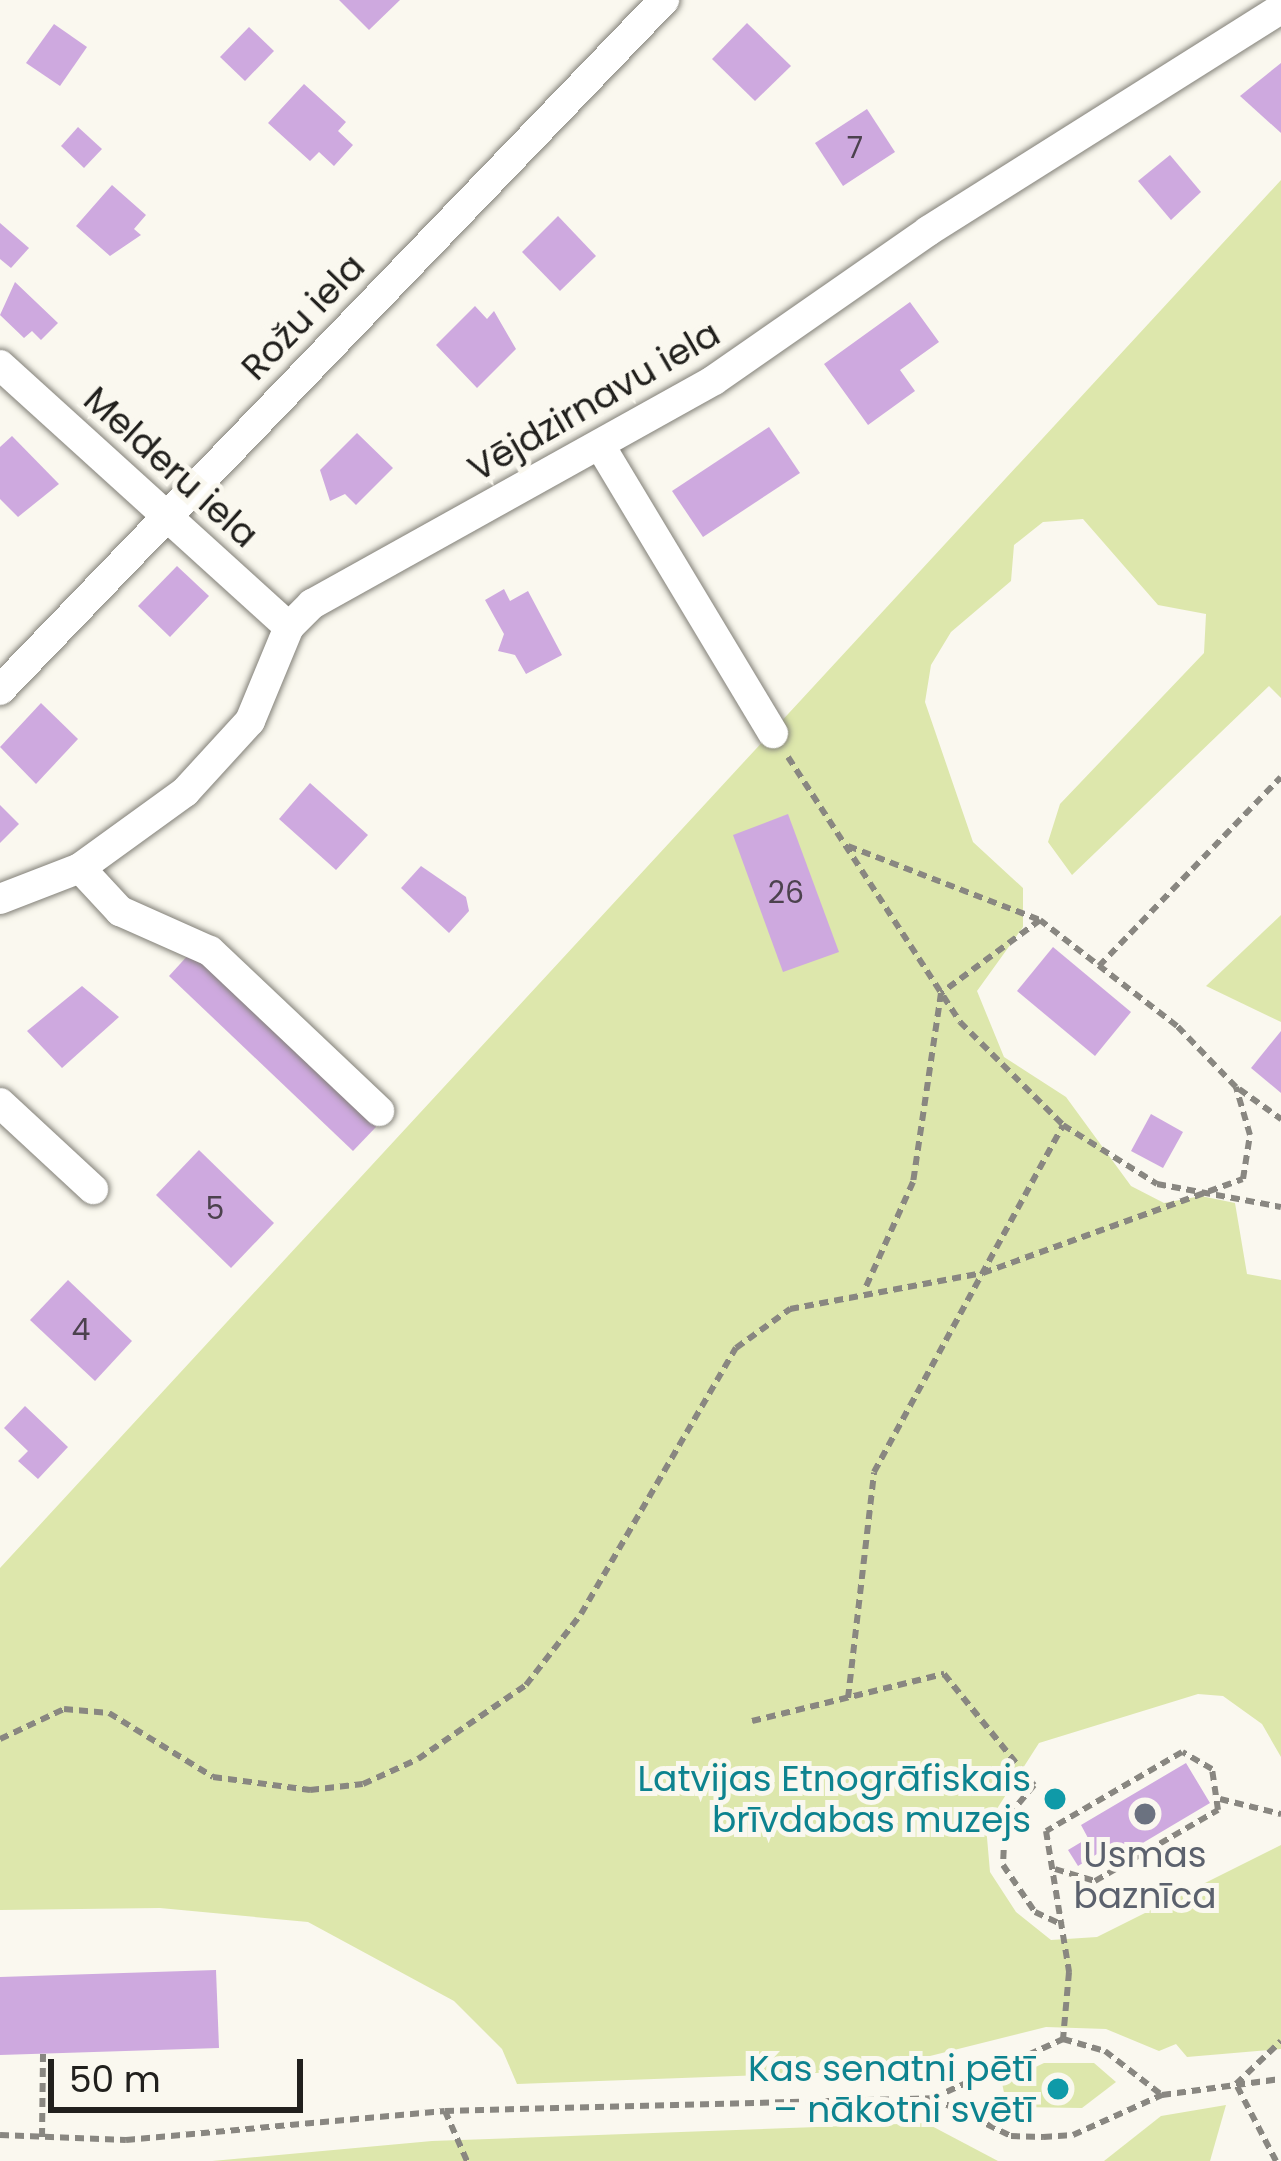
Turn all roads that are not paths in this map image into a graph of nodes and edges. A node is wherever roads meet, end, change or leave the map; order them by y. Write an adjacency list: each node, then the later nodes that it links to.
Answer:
1 (664, 0): 5 (street, Rožu iela)
2 (1281, 9): 4 (street, Vējdzirnavu iela)
3 (0, 365): 5 (street, Melderu iela)
4 (601, 447): 6 (street, Vējdzirnavu iela); 8 (street)
5 (164, 514): 6 (street, Melderu iela); 7 (street, Rožu iela)
6 (289, 627): 9 (street)
7 (0, 689)
8 (773, 733)
9 (80, 868): 10 (street); 12 (street)
10 (0, 899)
11 (0, 1103): 13 (street)
12 (379, 1111)
13 (93, 1190)

